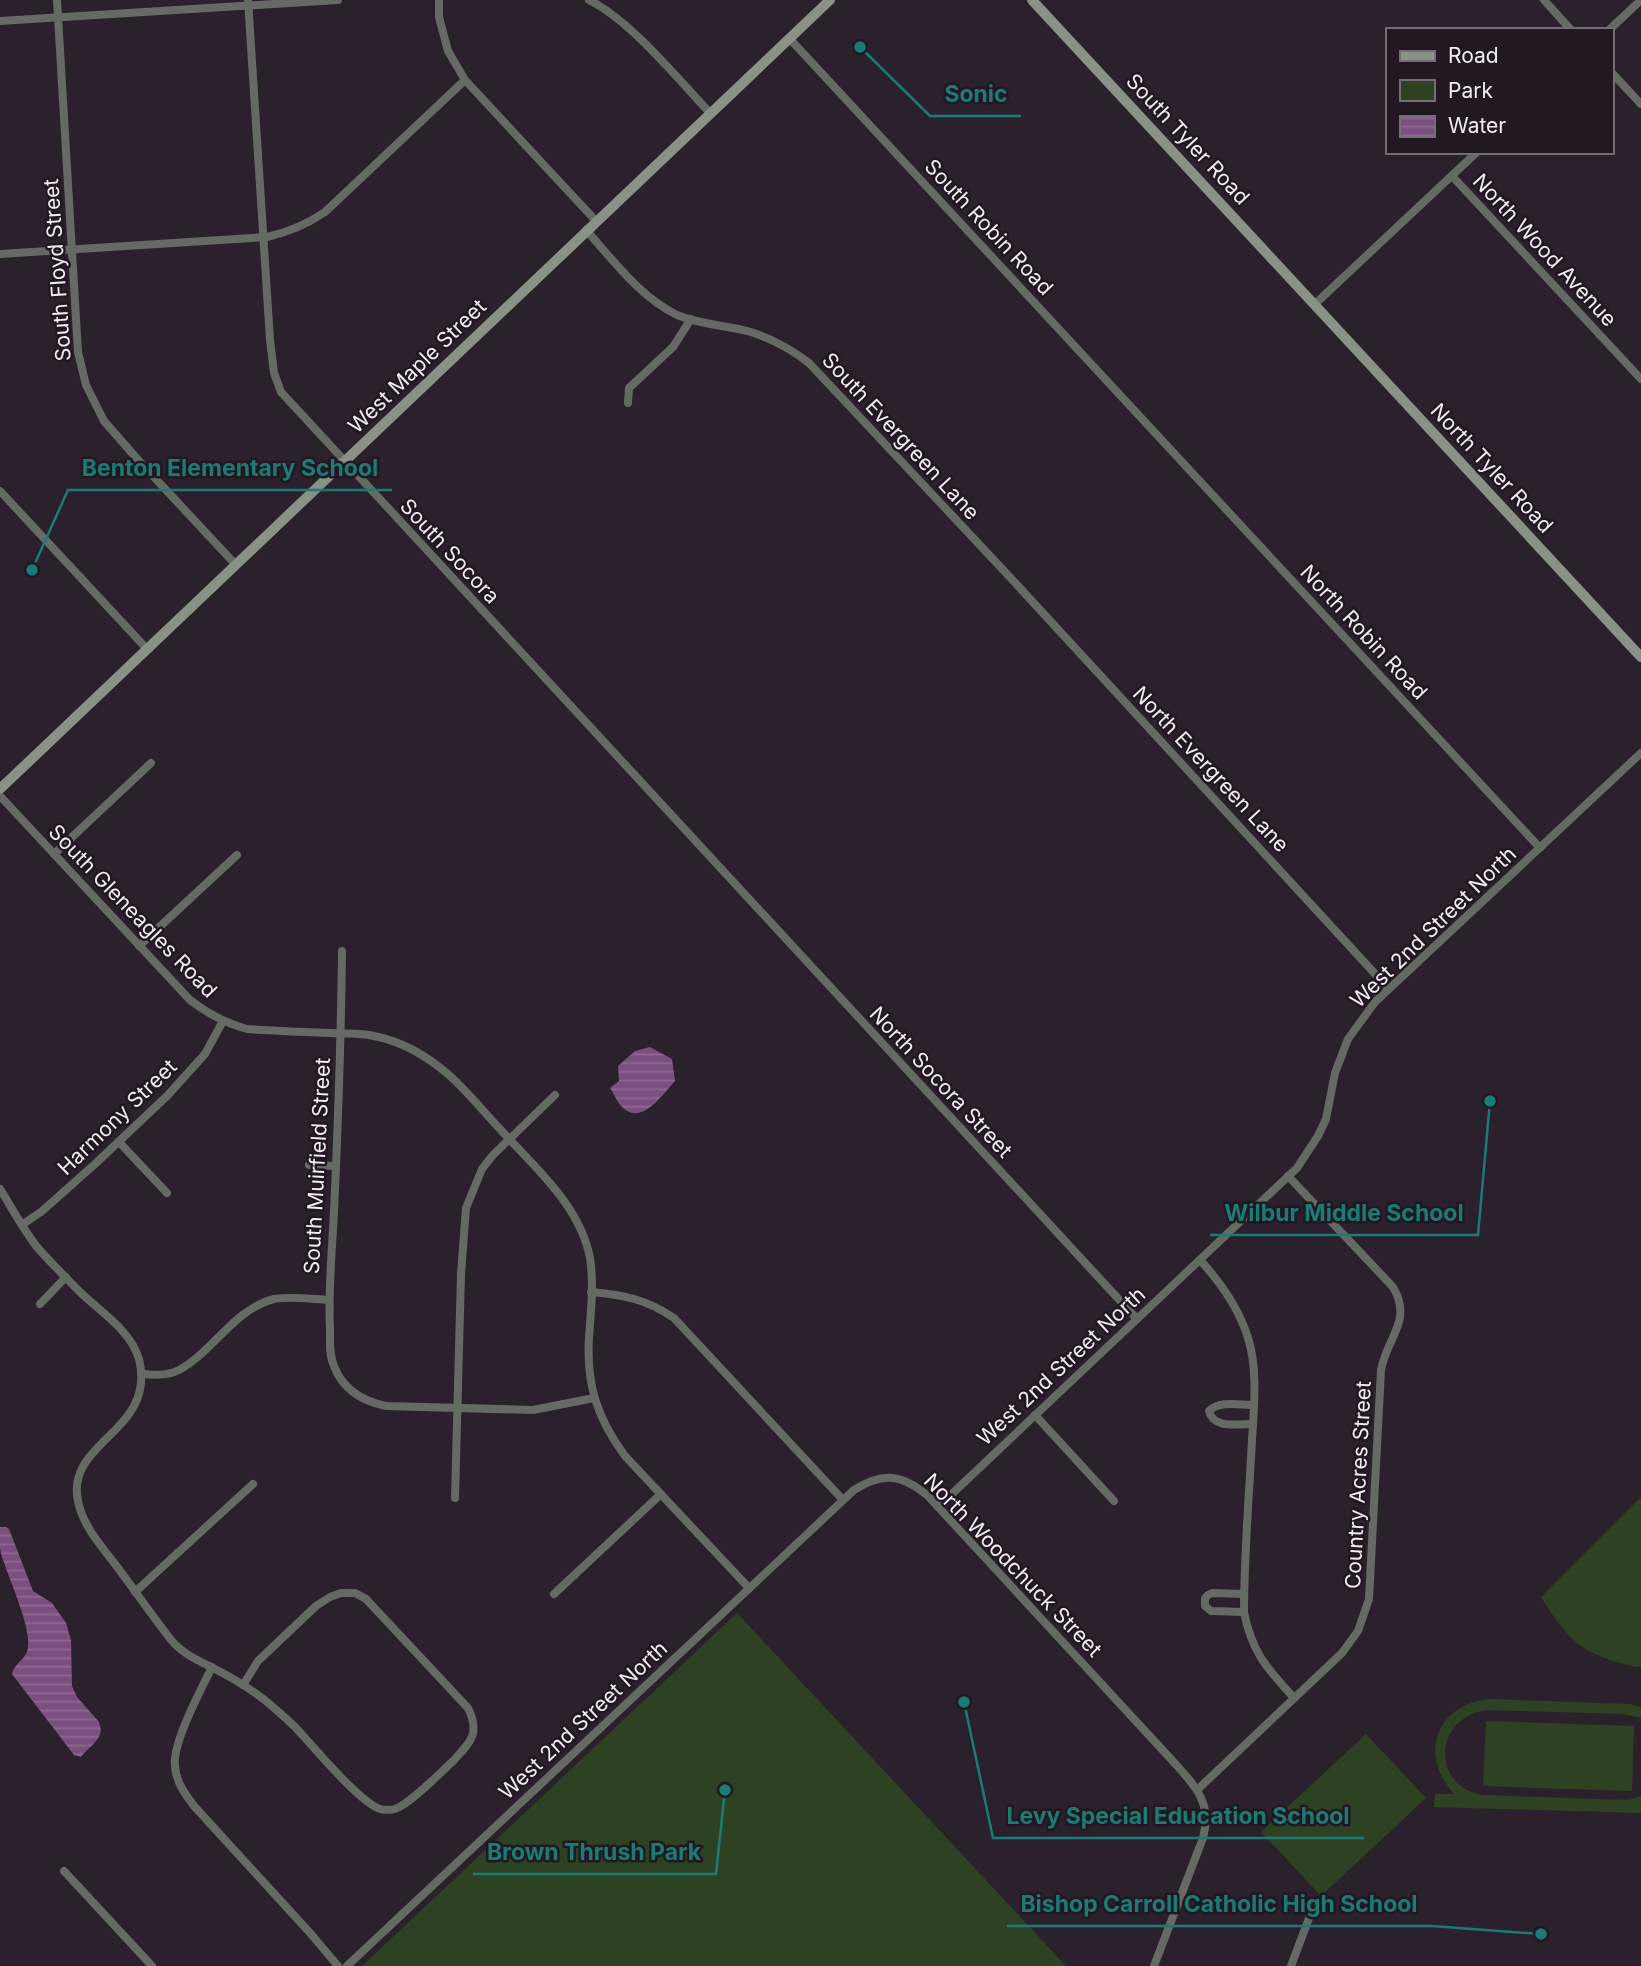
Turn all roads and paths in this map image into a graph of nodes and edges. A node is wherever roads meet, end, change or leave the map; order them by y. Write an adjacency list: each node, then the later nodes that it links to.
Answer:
1 (57, 0): 10 (street, South Floyd Street)
2 (338, 0): 9 (street)
3 (439, 0): 16 (street)
4 (589, 0): 18 (street)
5 (830, 0): 14 (main road, West Maple Street)
6 (1032, 0): 26 (main road, South Tyler Road)
7 (1544, 0): 12 (street)
8 (1641, 0): 13 (street)
9 (248, 2): 10 (street); 23 (street, South Socora)
10 (58, 17): 11 (street); 24 (street, South Floyd Street)
11 (0, 21)
12 (1570, 28)
13 (1611, 28)
14 (789, 38): 18 (main road, West Maple Street); 30 (street, South Robin Road)
15 (1613, 74): 17 (street)
16 (464, 80): 21 (street); 23 (street)
17 (1641, 104)
18 (710, 113): 21 (main road, West Maple Street)
19 (1476, 154): 20 (street)
20 (1452, 176): 26 (street); 28 (street, North Wood Avenue)
21 (596, 221): 22 (main road, West Maple Street)
22 (586, 230): 27 (street, South Evergreen Lane); 31 (main road, West Maple Street)
23 (263, 237): 24 (street); 31 (street, South Socora)
24 (73, 250): 25 (street); 33 (street, South Floyd Street)
25 (0, 254)
26 (1315, 304): 36 (main road, North Tyler Road)
27 (691, 319): 29 (street); 34 (street, South Evergreen Lane)
28 (1641, 379)
29 (628, 403)
30 (1162, 440): 41 (street, North Robin Road)
31 (345, 462): 33 (main road, West Maple Street); 44 (street, South Socora)
32 (0, 491): 35 (street)
33 (236, 565): 35 (main road, West Maple Street)
34 (1007, 574): 47 (street, North Evergreen Lane)
35 (147, 649): 39 (main road, West Maple Street)
36 (1641, 657)
37 (1641, 753): 41 (street, West 2nd Street North)
38 (151, 763): 42 (street)
39 (0, 789)
40 (0, 796): 42 (street, South Gleneagles Road)
41 (1540, 848): 47 (street, West 2nd Street North)
42 (54, 854): 45 (street, South Gleneagles Road)
43 (237, 855): 45 (street)
44 (720, 868): 64 (street, North Socora Street)
45 (139, 946): 48 (street, South Gleneagles Road)
46 (342, 951): 49 (street, South Muirfield Street)
47 (1389, 989): 55 (street, West 2nd Street North)
48 (223, 1021): 49 (street, South Gleneagles Road); 52 (street, Harmony Street)
49 (341, 1034): 51 (street, South Gleneagles Road); 54 (street, South Muirfield Street)
50 (555, 1095): 51 (street)
51 (510, 1140): 61 (street, South Gleneagles Road); 68 (street)
52 (119, 1142): 57 (street); 58 (street, Harmony Street)
53 (309, 1165): 54 (street)
54 (336, 1166): 62 (street, South Muirfield Street)
55 (1288, 1176): 59 (street, West 2nd Street North); 84 (street, Country Acres Street)
56 (0, 1189): 58 (street)
57 (167, 1193)
58 (23, 1224): 60 (street)
59 (1200, 1260): 64 (street, West 2nd Street North); 67 (street)
60 (66, 1277): 63 (street); 65 (street)
61 (592, 1292): 66 (street, South Gleneagles Road); 74 (street)
62 (329, 1300): 65 (street); 68 (street, South Muirfield Street)
63 (40, 1304)
64 (1137, 1319): 69 (street, West 2nd Street North)
65 (142, 1374): 78 (street)
66 (594, 1398): 68 (street, South Muirfield Street); 72 (street, South Gleneagles Road)
67 (1254, 1405): 70 (street); 70 (street)
68 (457, 1409): 73 (street)
69 (1035, 1415): 75 (street); 76 (street, West 2nd Street North)
70 (1253, 1424): 80 (street)
71 (253, 1484): 78 (street)
72 (661, 1494): 77 (street, South Gleneagles Road); 79 (street)
73 (455, 1498)
74 (843, 1500): 76 (street, North Woodchuck Street); 77 (street, West 2nd Street North)
75 (1114, 1501)
76 (937, 1507): 85 (street, North Woodchuck Street)
77 (749, 1588): 91 (street, West 2nd Street North)
78 (135, 1592): 82 (street)
79 (554, 1594)
80 (1244, 1594): 81 (street); 81 (street)
81 (1244, 1612): 84 (street)
82 (212, 1667): 83 (street); 90 (street)
83 (243, 1685): 83 (street)
84 (1294, 1698): 85 (street, Country Acres Street)
85 (1197, 1790): 92 (street)
86 (64, 1871): 89 (street)
87 (1311, 1913): 88 (street)
88 (1293, 1965)
89 (152, 1966)
90 (338, 1966)
91 (347, 1966)
92 (1154, 1966)

